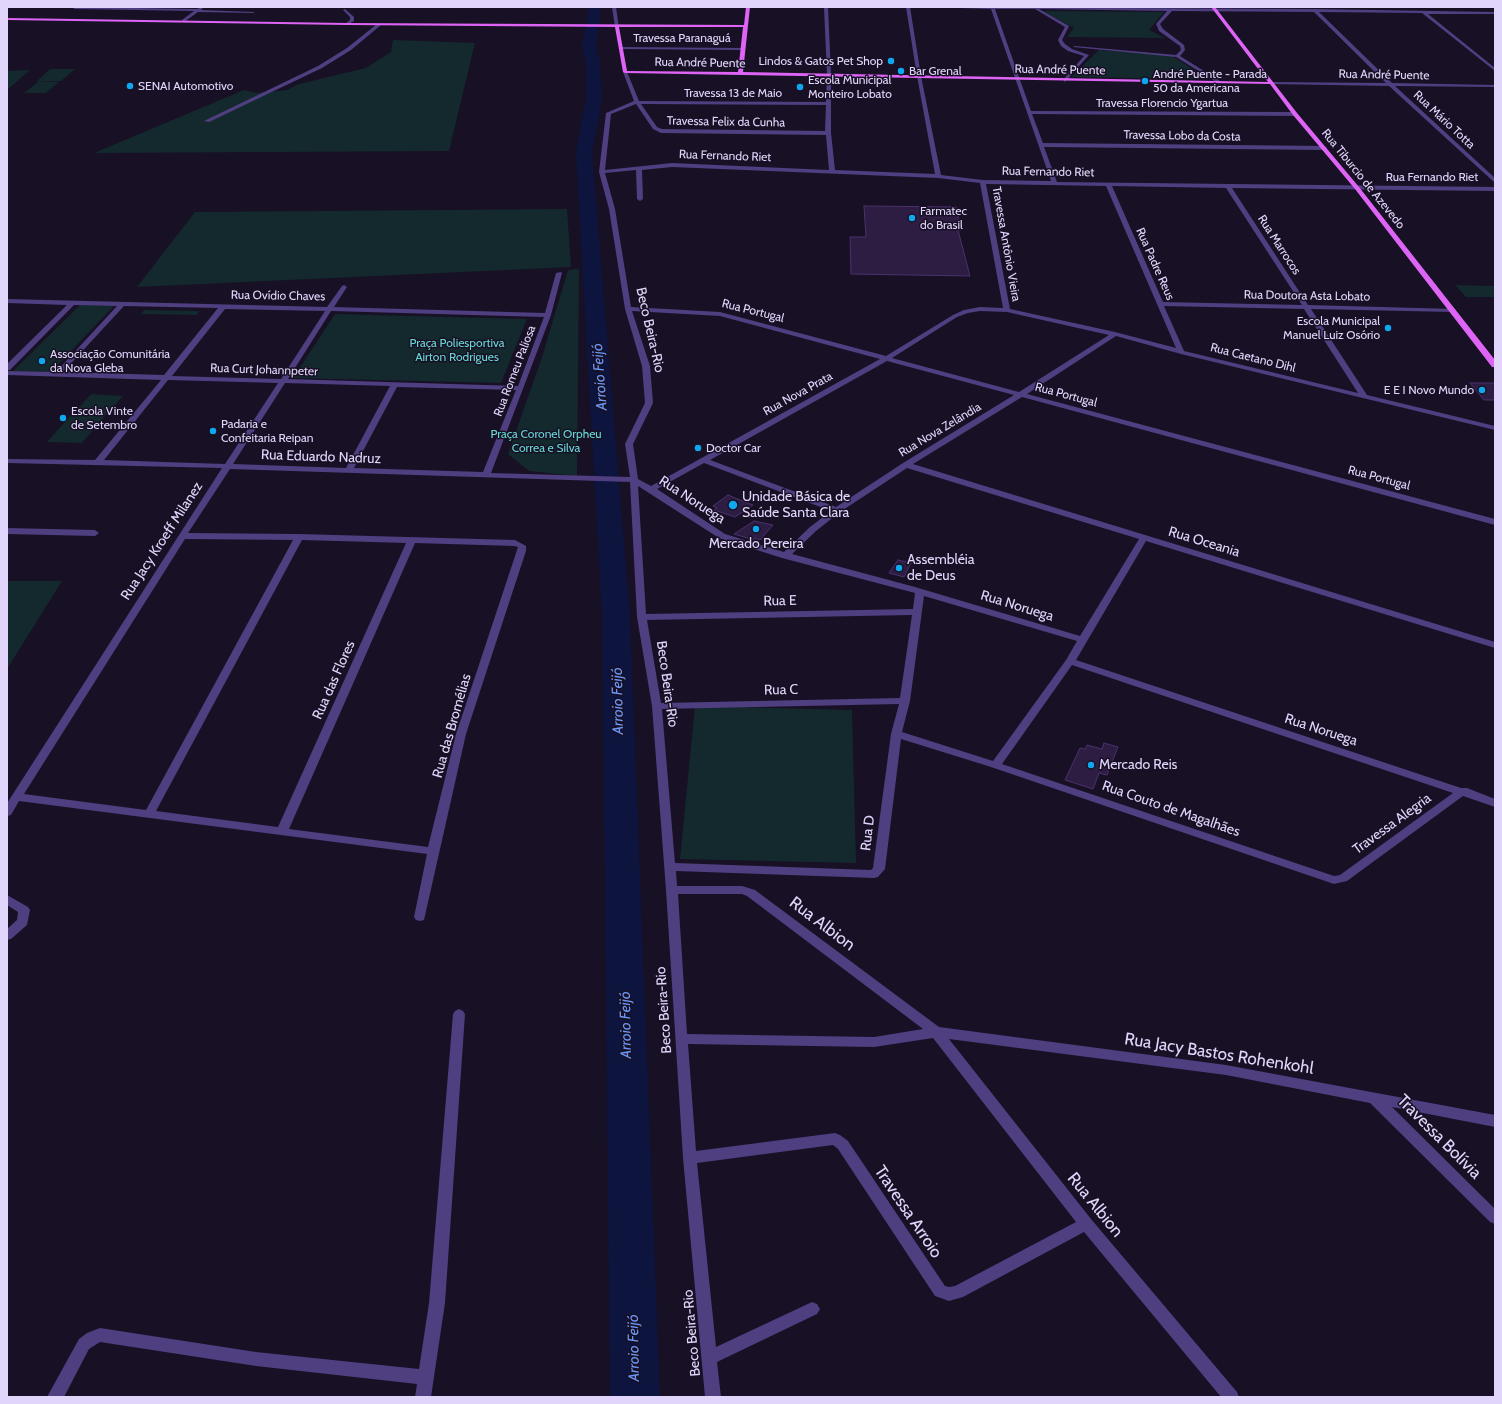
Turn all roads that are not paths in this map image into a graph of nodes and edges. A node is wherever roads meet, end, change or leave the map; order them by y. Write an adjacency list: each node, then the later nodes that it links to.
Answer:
1 (614, 7): 25 (street)
2 (748, 7): 24 (main road)
3 (826, 7): 35 (street)
4 (908, 7): 36 (street)
5 (929, 7): 10 (street)
6 (1311, 7): 17 (street, Rua Mário Totta)
7 (1417, 7): 18 (street)
8 (75, 8): 9 (street)
9 (120, 8): 11 (street)
10 (992, 8): 12 (street); 37 (street)
11 (200, 9): 16 (street); 21 (street)
12 (1036, 9): 15 (street); 26 (street)
13 (1214, 9): 15 (street); 17 (street); 40 (main road, Rua Tiburcio de Azevedo)
14 (344, 10): 22 (street)
15 (1170, 10): 31 (street)
16 (253, 12)
17 (1317, 12): 18 (street); 41 (street, Rua Mário Totta)
18 (1424, 13): 19 (street); 32 (street)
19 (1495, 13)
20 (7, 19): 21 (main road)
21 (184, 21): 22 (main road)
22 (347, 24): 23 (main road)
23 (379, 25): 25 (main road); 47 (street)
24 (746, 26): 25 (main road); 28 (main road)
25 (617, 27): 27 (main road)
26 (1063, 45): 29 (street); 30 (street)
27 (622, 48): 28 (street, Travessa Paranaguá); 33 (main road)
28 (742, 49): 34 (main road)
29 (1093, 49): 30 (street); 31 (street)
30 (1087, 55): 38 (street)
31 (1177, 56): 39 (street)
32 (1495, 70)
33 (625, 72): 34 (main road, Rua André Puente); 43 (street)
34 (740, 74): 35 (main road, Rua André Puente)
35 (829, 75): 36 (main road, Rua André Puente); 44 (street)
36 (919, 76): 37 (main road, Rua André Puente); 54 (street)
37 (1019, 80): 38 (main road, Rua André Puente); 45 (street)
38 (1065, 81): 39 (main road, Rua André Puente)
39 (1218, 82): 40 (main road, Rua André Puente)
40 (1272, 83): 41 (street, Rua André Puente); 46 (main road, Rua Tiburcio de Azevedo)
41 (1391, 85): 42 (street, Rua André Puente); 55 (street, Rua Mário Totta)
42 (1495, 86)
43 (637, 102): 44 (street, Travessa 13 de Maio); 48 (street, Travessa Felix da Cunha); 52 (street, Beco Beira-Rio)
44 (829, 104): 48 (street)
45 (1029, 112): 46 (street, Travessa Florencio Ygartua); 49 (street)
46 (1296, 114): 50 (main road, Rua Tiburcio de Azevedo)
47 (207, 121)
48 (828, 133): 53 (street)
49 (1041, 144): 50 (street, Travessa Lobo da Costa); 57 (street)
50 (1324, 148): 60 (main road, Rua Tiburcio de Azevedo)
51 (639, 169): 52 (street, Rua Fernando Riet); 53 (street, Rua Fernando Riet); 62 (street)
52 (602, 172): 72 (street, Beco Beira-Rio)
53 (832, 172): 54 (street, Rua Fernando Riet)
54 (938, 176): 56 (street, Rua Fernando Riet)
55 (1495, 181)
56 (983, 182): 57 (street, Rua Fernando Riet); 73 (street, Travessa Antônio Vieira)
57 (1055, 184): 58 (street, Rua Fernando Riet)
58 (1108, 184): 59 (street, Rua Fernando Riet); 68 (street, Rua Padre Reus)
59 (1228, 186): 60 (street, Rua Fernando Riet); 70 (street, Rua Marrocos)
60 (1357, 188): 61 (street, Rua Fernando Riet); 74 (main road, Rua Tiburcio de Azevedo)
61 (1495, 189)
62 (640, 199)
63 (559, 273): 75 (street, Rua Romeu Paliosa)
64 (344, 287): 71 (street, Rua Jacy Kroeff Milanez)
65 (7, 301): 66 (street, Rua Ovídio Chaves)
66 (72, 303): 67 (street, Rua Ovídio Chaves); 81 (street)
67 (122, 304): 69 (street, Rua Ovídio Chaves); 83 (street)
68 (1160, 304): 70 (street, Rua Doutora Asta Lobato); 78 (street, Rua Padre Reus)
69 (224, 306): 71 (street, Rua Ovídio Chaves); 84 (street)
70 (1306, 307): 74 (street, Rua Doutora Asta Lobato); 89 (street, Rua Marrocos)
71 (330, 308): 75 (street, Rua Ovídio Chaves); 85 (street, Rua Jacy Kroeff Milanez)
72 (628, 309): 79 (street, Rua Portugal); 98 (street, Beco Beira-Rio)
73 (1006, 310): 76 (street, Rua Caetano Dihl); 77 (street, Rua Caetano Dihl)
74 (1453, 310): 80 (main road, Rua Tiburcio de Azevedo)
75 (548, 315): 87 (street, Rua Romeu Paliosa)
76 (955, 316): 79 (street, Rua Nova Prata)
77 (1115, 334): 78 (street, Rua Caetano Dihl); 88 (street, Rua Nova Zelândia)
78 (1181, 352): 89 (street, Rua Caetano Dihl)
79 (886, 359): 88 (street, Rua Portugal); 91 (street, Rua Nova Prata)
80 (1495, 365)
81 (7, 368)
82 (7, 374): 83 (street, Rua Curt Johannpeter)
83 (57, 375): 84 (street, Rua Curt Johannpeter)
84 (164, 378): 85 (street, Rua Curt Johannpeter); 93 (street)
85 (281, 382): 86 (street, Rua Curt Johannpeter); 95 (street, Rua Jacy Kroeff Milanez)
86 (395, 384): 87 (street, Rua Curt Johannpeter); 96 (street)
87 (521, 388): 97 (street, Rua Romeu Paliosa)
88 (1020, 395): 94 (street, Rua Nova Zelândia); 101 (street, Rua Portugal)
89 (1364, 396): 90 (street, Rua Caetano Dihl)
90 (1495, 428)
91 (704, 460): 99 (street, Rua Nova Prata); 100 (street)
92 (7, 461): 93 (street, Rua Eduardo Nadruz)
93 (98, 462): 95 (street, Rua Eduardo Nadruz)
94 (906, 465): 100 (street, Rua Nova Zelândia); 106 (street, Rua Oceania)
95 (227, 466): 96 (street, Rua Eduardo Nadruz); 104 (street, Rua Jacy Kroeff Milanez)
96 (348, 470): 97 (street, Rua Eduardo Nadruz)
97 (486, 475): 98 (street, Rua Eduardo Nadruz)
98 (629, 480): 99 (street, Rua Noruega); 111 (street, Beco Beira-Rio)
99 (651, 489): 108 (street, Rua Noruega)
100 (837, 510): 108 (street, Rua Nova Zelândia)
101 (1495, 522)
102 (7, 531): 103 (street)
103 (95, 533)
104 (182, 536): 105 (street); 120 (street, Rua Jacy Kroeff Milanez)
105 (299, 537): 107 (street); 123 (street)
106 (1144, 537): 112 (street); 113 (street, Rua Oceania)
107 (411, 541): 124 (street, Rua das Flores); 125 (street, Rua das Bromélias)
108 (786, 556): 109 (street, Rua Noruega)
109 (920, 592): 110 (street, Rua D); 112 (street, Rua Noruega)
110 (918, 612): 111 (street, Rua E); 115 (street, Rua D)
111 (642, 617): 116 (street, Beco Beira-Rio)
112 (1082, 640): 114 (street)
113 (1495, 645)
114 (1070, 661): 118 (street); 119 (street, Rua Noruega)
115 (905, 701): 116 (street, Rua C); 117 (street, Rua D)
116 (657, 706): 126 (street, Beco Beira-Rio)
117 (896, 734): 118 (street, Rua Couto de Magalhães); 126 (street, Rua D)
118 (995, 765): 127 (street, Rua Couto de Magalhães)
119 (1463, 791): 121 (street, Rua Noruega); 127 (street, Travessa Alegria)
120 (16, 797): 122 (street, Rua Jacy Kroeff Milanez); 123 (street)
121 (1495, 803)
122 (7, 812)
123 (149, 814): 124 (street)
124 (282, 831): 125 (street)
125 (433, 851): 130 (street, Rua das Bromélias)
126 (669, 867): 128 (street, Beco Beira-Rio)
127 (1338, 880)
128 (672, 890): 133 (street, Rua Albion); 134 (street, Beco Beira-Rio)
129 (7, 899): 131 (street)
130 (420, 917)
131 (7, 936)
132 (459, 1014): 142 (street)
133 (936, 1032): 134 (street); 135 (street, Rua Jacy Bastos Rohenkohl); 139 (street, Rua Albion)
134 (681, 1039): 137 (street, Beco Beira-Rio)
135 (1374, 1098): 136 (street, Rua Jacy Bastos Rohenkohl); 138 (street, Travessa Bolívia)
136 (1495, 1121)
137 (690, 1158): 139 (street, Travessa Arroio); 141 (street, Beco Beira-Rio)
138 (1495, 1218)
139 (1086, 1224): 146 (street, Rua Albion)
140 (812, 1309): 141 (street)
141 (710, 1358): 145 (street, Beco Beira-Rio)
142 (426, 1376): 143 (street); 144 (street)
143 (56, 1397)
144 (422, 1397)
145 (713, 1397)
146 (1231, 1397)

